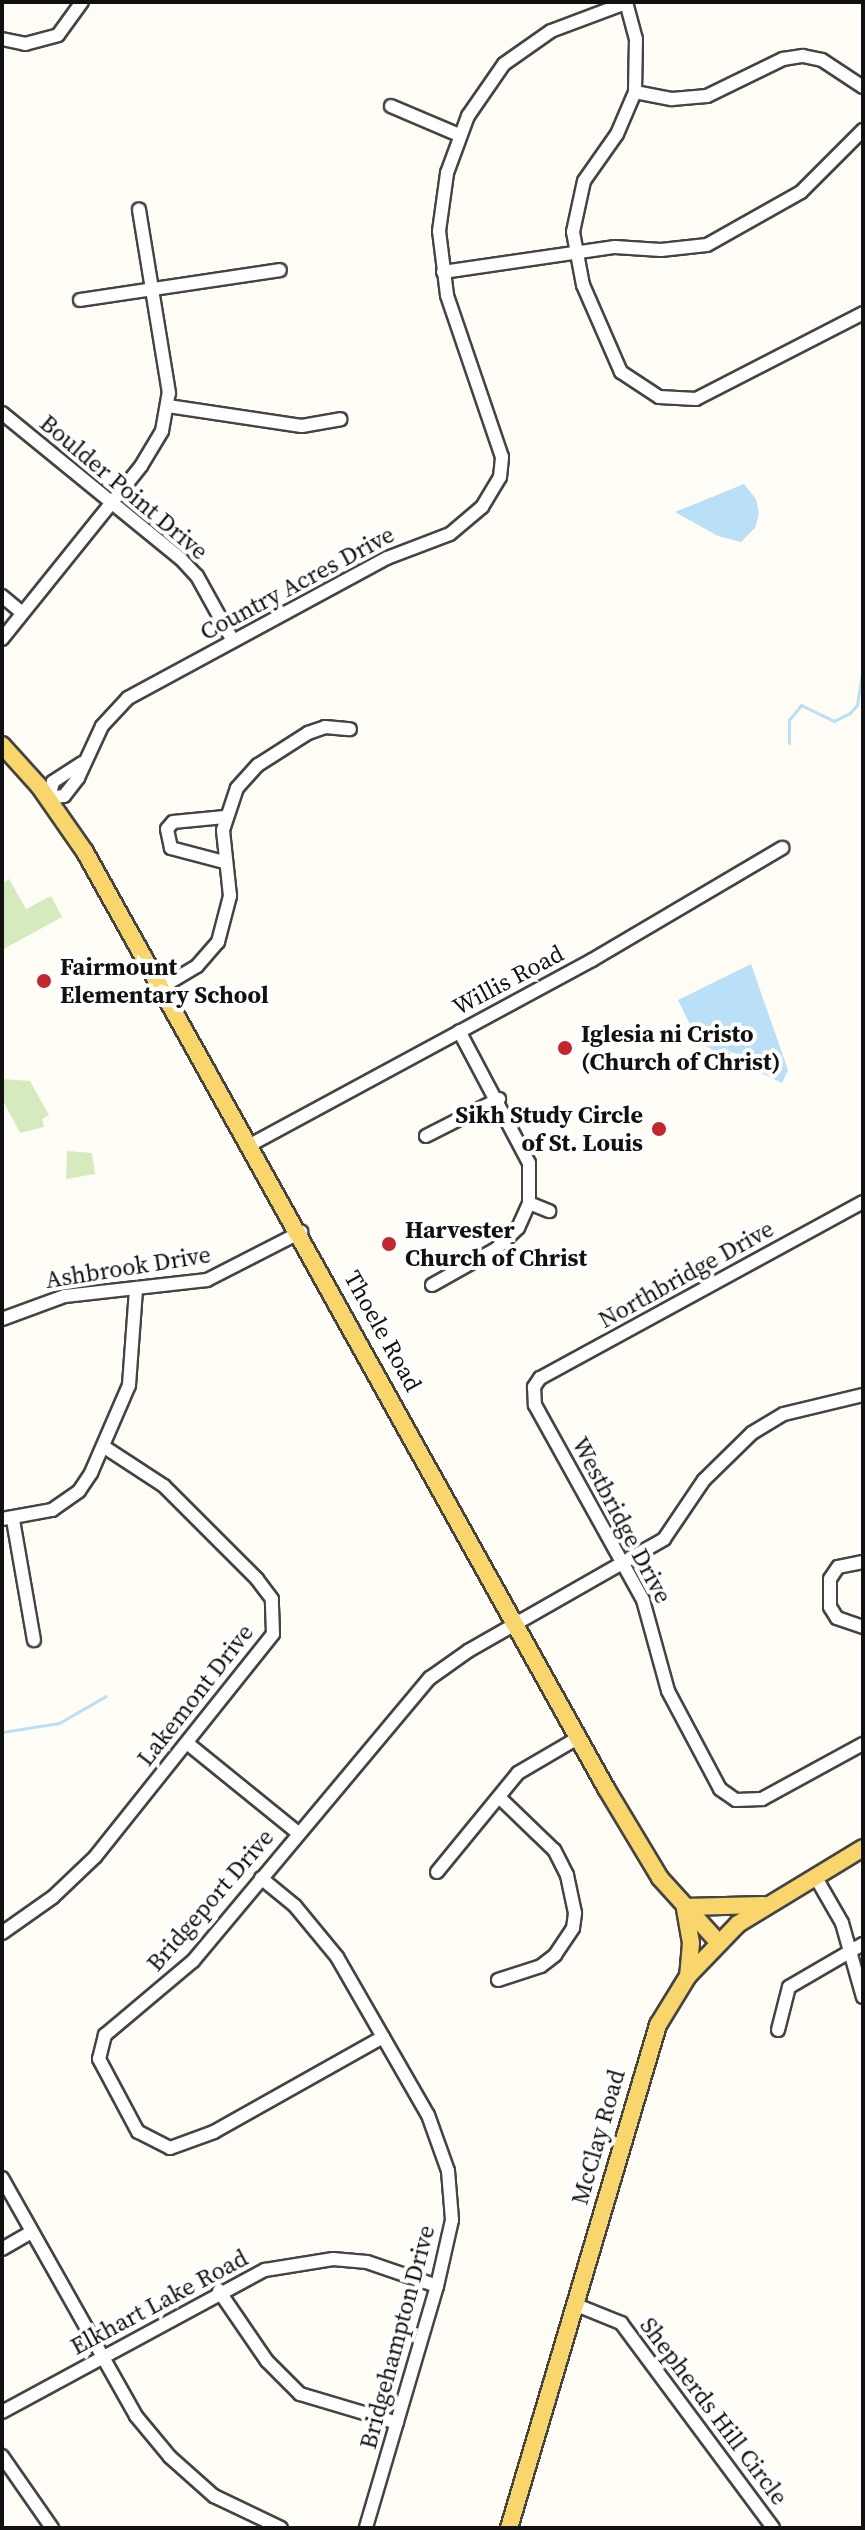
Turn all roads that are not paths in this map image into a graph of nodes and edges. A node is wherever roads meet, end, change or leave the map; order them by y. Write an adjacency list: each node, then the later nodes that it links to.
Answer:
1 (82, 2): 3 (street)
2 (626, 2): 5 (street); 8 (street, Country Acres Drive)
3 (2, 39)
4 (863, 87): 5 (street)
5 (635, 92): 10 (street)
6 (391, 106): 8 (street)
7 (863, 130): 10 (street)
8 (459, 135): 12 (street, Country Acres Drive)
9 (139, 209): 13 (street)
10 (575, 253): 12 (street); 15 (street)
11 (280, 270): 13 (street)
12 (443, 272): 23 (street, Country Acres Drive)
13 (154, 288): 14 (street); 16 (street)
14 (80, 300)
15 (863, 313)
16 (168, 406): 18 (street); 19 (street)
17 (2, 413): 19 (street, Boulder Point Drive)
18 (340, 419)
19 (112, 502): 21 (street); 23 (street, Boulder Point Drive)
20 (2, 596): 21 (street)
21 (22, 613): 22 (street)
22 (2, 639)
23 (233, 641): 26 (street, Country Acres Drive)
24 (350, 729): 27 (street)
25 (2, 745): 26 (main road, Thoele Road)
26 (49, 798): 30 (main road, Thoele Road)
27 (225, 817): 29 (street); 29 (street)
28 (782, 848): 31 (street, Willis Road)
29 (224, 862): 30 (street)
30 (160, 988): 34 (main road, Thoele Road)
31 (459, 1031): 32 (street); 34 (street, Willis Road)
32 (499, 1099): 33 (street); 36 (street)
33 (426, 1136)
34 (250, 1145): 38 (main road, Thoele Road)
35 (863, 1202): 42 (street, Northbridge Drive)
36 (529, 1203): 37 (street); 39 (street)
37 (549, 1211)
38 (301, 1232): 40 (street, Ashbrook Drive); 48 (main road, Thoele Road)
39 (432, 1285)
40 (136, 1290): 41 (street, Ashbrook Drive); 44 (street)
41 (2, 1319)
42 (534, 1387): 47 (street, Westbridge Drive)
43 (863, 1395): 47 (street, Bridgeport Drive)
44 (106, 1448): 45 (street); 52 (street, Lakemont Drive)
45 (8, 1520): 50 (street)
46 (863, 1562): 49 (street)
47 (623, 1563): 48 (street, Bridgeport Drive); 53 (street, Westbridge Drive)
48 (515, 1624): 51 (main road, Thoele Road); 55 (street, Bridgeport Drive)
49 (863, 1627)
50 (34, 1640)
51 (578, 1738): 54 (street); 61 (main road, Thoele Road)
52 (187, 1743): 55 (street); 62 (street, Lakemont Drive)
53 (863, 1744)
54 (499, 1797): 57 (street); 67 (street)
55 (298, 1833): 59 (street, Bridgeport Drive)
56 (863, 1848): 58 (main road, McClay Road)
57 (437, 1872)
58 (815, 1876): 60 (main road, McClay Road); 65 (street)
59 (261, 1878): 70 (street, Bridgehampton Drive); 70 (street, Bridgeport Drive)
60 (766, 1905): 61 (main road); 63 (main road, McClay Road)
61 (685, 1907): 63 (main road, Thoele Road); 66 (main road)
62 (2, 1933)
63 (718, 1942): 66 (main road, McClay Road)
64 (863, 1944): 65 (street)
65 (847, 1953): 68 (street); 69 (street)
66 (688, 1976): 76 (main road, McClay Road)
67 (498, 1980)
68 (863, 1997)
69 (778, 2030)
70 (383, 2037): 74 (street, Bridgehampton Drive)
71 (2, 2178): 72 (street)
72 (32, 2232): 73 (street); 77 (street)
73 (2, 2249)
74 (437, 2286): 75 (street, Elkhart Lake Road); 79 (street, Bridgehampton Drive)
75 (219, 2291): 77 (street, Elkhart Lake Road); 79 (street)
76 (574, 2304): 84 (main road, McClay Road); 85 (street, Shepherds Hill Circle)
77 (101, 2357): 78 (street, Elkhart Lake Road); 82 (street)
78 (2, 2412)
79 (397, 2423): 83 (street, Bridgehampton Drive)
80 (2, 2456): 81 (street)
81 (52, 2528)
82 (281, 2528)
83 (366, 2528)
84 (509, 2528)
85 (773, 2528)

